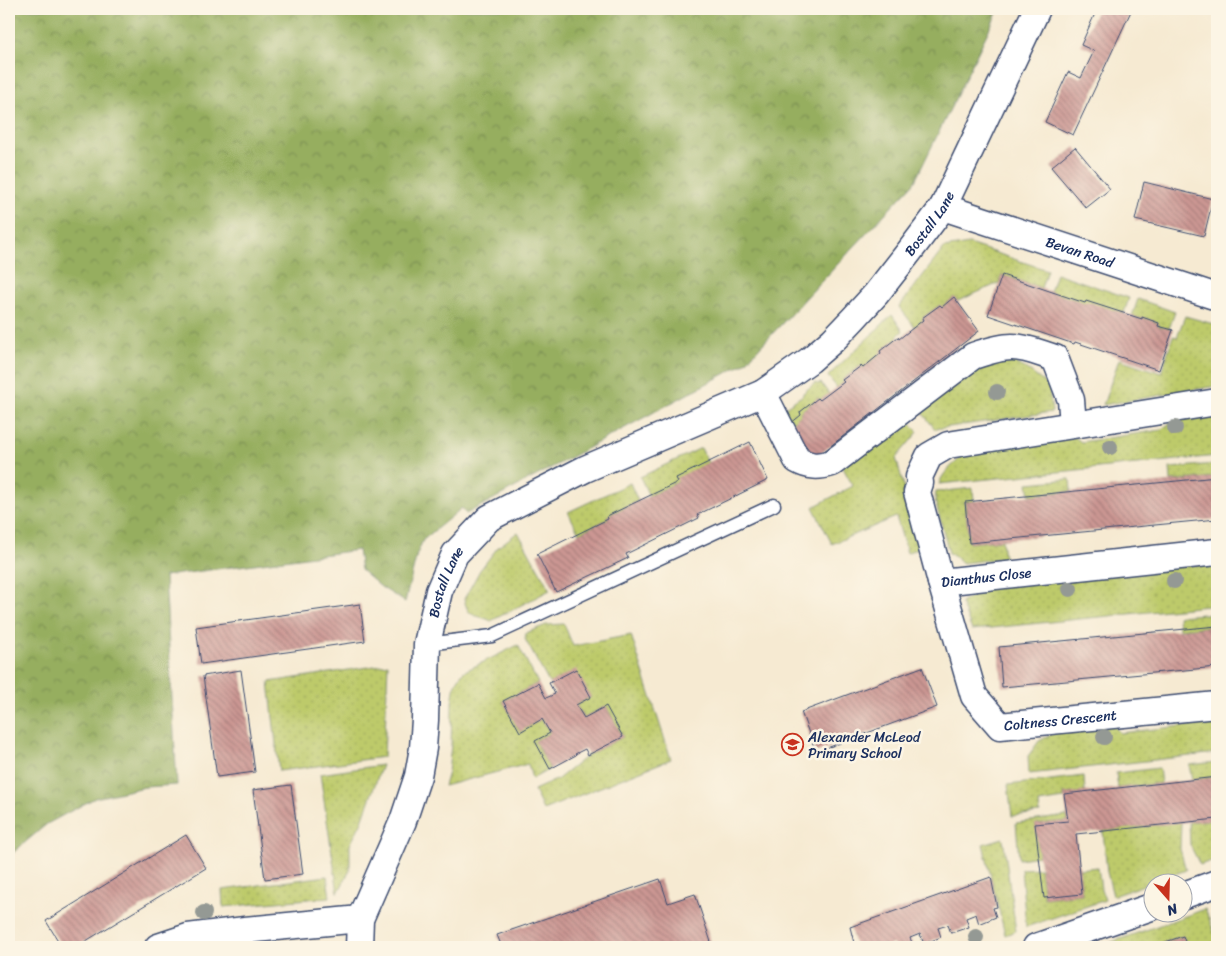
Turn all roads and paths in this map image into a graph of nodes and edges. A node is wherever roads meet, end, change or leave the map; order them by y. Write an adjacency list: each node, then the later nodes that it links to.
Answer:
1 (1037, 9): 2 (street, Bostall Lane)
2 (943, 207): 3 (street, Bevan Road); 4 (street, Bostall Lane)
3 (1217, 297)
4 (763, 393): 6 (street); 10 (street, Bostall Lane)
5 (1217, 402): 6 (street, Dianthus Close)
6 (1073, 424): 9 (street, Dianthus Close)
7 (774, 505): 10 (lane)
8 (1217, 552): 9 (street, Dianthus Close)
9 (941, 582): 11 (street, Coltness Crescent)
10 (427, 644): 15 (street, Bostall Lane)
11 (1217, 704)
12 (1217, 883): 13 (street)
13 (1194, 891)
14 (1144, 909): 18 (street)
15 (360, 919): 16 (street); 17 (street, Bostall Lane)
16 (158, 947)
17 (359, 947)
18 (1036, 947)

